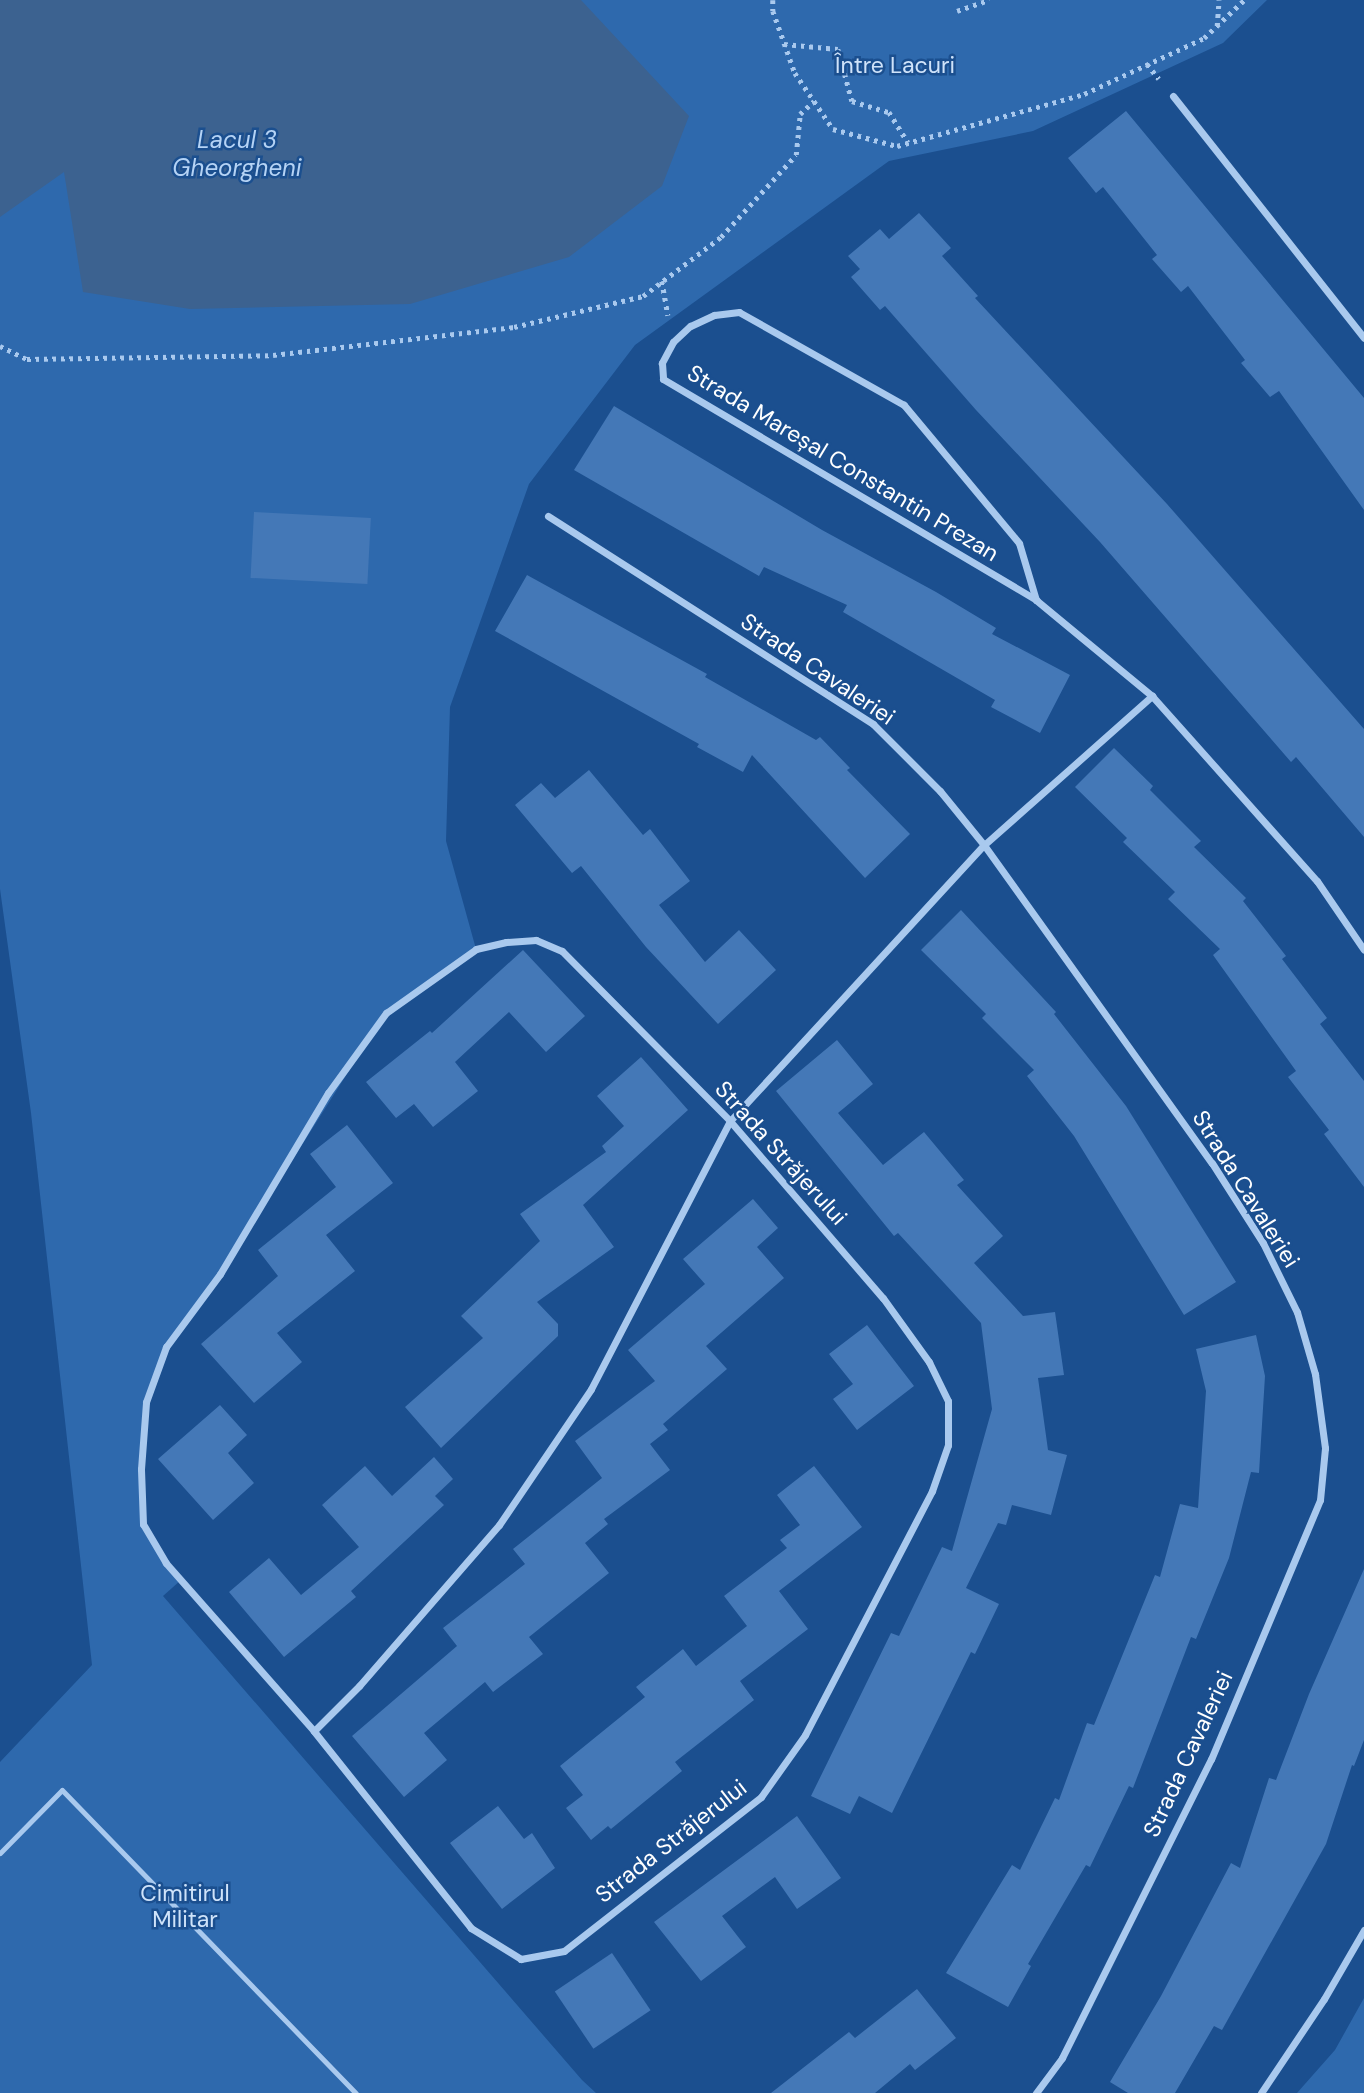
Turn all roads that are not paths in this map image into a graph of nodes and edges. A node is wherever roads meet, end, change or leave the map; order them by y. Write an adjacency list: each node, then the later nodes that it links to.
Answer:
1 (1173, 96): 2 (street)
2 (1364, 338)
3 (548, 516): 6 (street, Strada Cavaleriei)
4 (1036, 600): 4 (street, Strada Mareșal Constantin Prezan); 5 (street, Strada Mareșal Constantin Prezan)
5 (1152, 696): 6 (street); 7 (street, Strada Mareșal Constantin Prezan)
6 (984, 845): 8 (street); 13 (street, Strada Cavaleriei)
7 (1364, 950)
8 (730, 1121): 9 (street); 9 (street, Strada Străjerului); 9 (street, Strada Străjerului)
9 (314, 1731)
10 (0, 1853): 12 (lane)
11 (1364, 1930): 14 (street)
12 (356, 2093)
13 (1036, 2093)
14 (1261, 2093)

